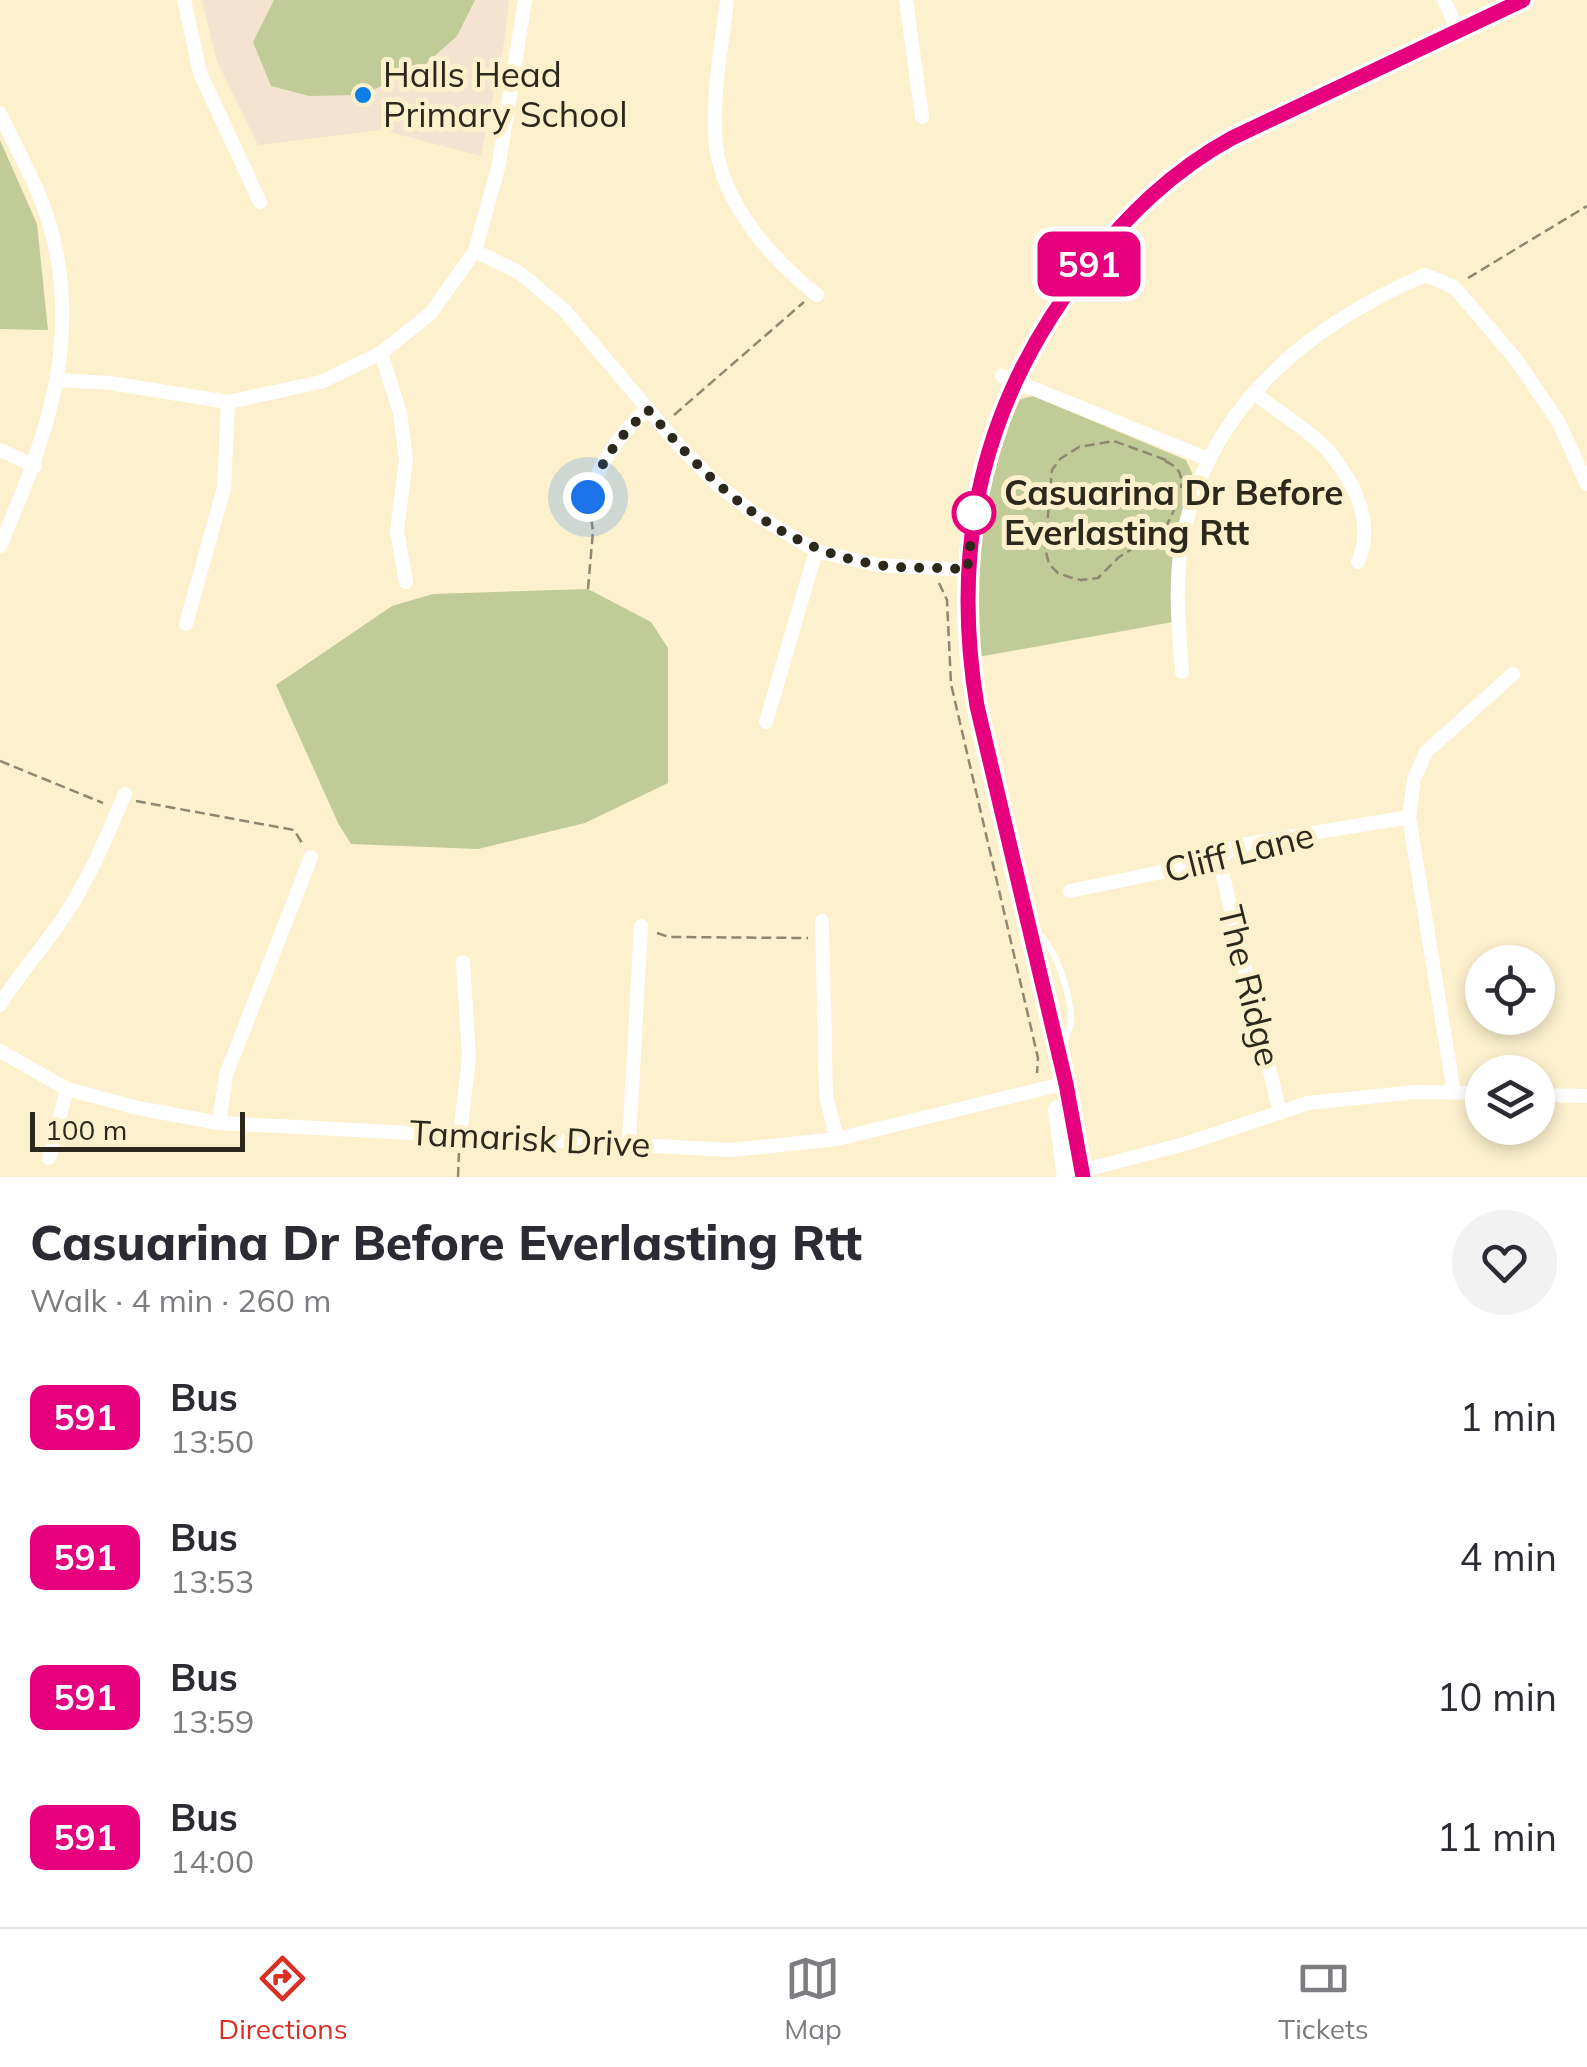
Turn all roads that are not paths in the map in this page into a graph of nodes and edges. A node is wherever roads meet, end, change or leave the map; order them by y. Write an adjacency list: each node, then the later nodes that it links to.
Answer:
1 (184, 0): 10 (street)
2 (525, 0): 11 (street)
3 (727, 0): 12 (street)
4 (906, 0): 9 (street)
5 (1492, 0): 7 (street)
6 (1522, 0): 7 (street)
7 (1451, 16): 14 (street)
8 (0, 112): 15 (street)
9 (922, 117)
10 (260, 202)
11 (475, 251): 13 (street); 18 (street)
12 (817, 295)
13 (381, 353): 17 (street); 28 (street)
14 (1008, 378): 20 (street); 27 (street)
15 (59, 380): 17 (street); 21 (street)
16 (1254, 393): 20 (street); 22 (street); 26 (street)
17 (228, 402): 29 (street)
18 (648, 410): 23 (street); 25 (street)
19 (0, 450): 21 (street)
20 (1208, 459): 30 (street)
21 (35, 466): 24 (street)
22 (1587, 484)
23 (588, 497)
24 (0, 546)
25 (816, 551): 27 (street); 32 (street)
26 (1358, 562)
27 (961, 569): 43 (street); 43 (street)
28 (406, 582)
29 (186, 624)
30 (1182, 672)
31 (1513, 674): 34 (street)
32 (766, 722)
33 (123, 798): 41 (street)
34 (1409, 817): 36 (street, Cliff Lane); 45 (street)
35 (311, 857): 50 (street)
36 (1219, 860): 37 (street, Cliff Lane); 49 (street, The Ridge)
37 (1070, 892)
38 (822, 921): 52 (street)
39 (642, 926): 53 (street)
40 (464, 962): 51 (street)
41 (0, 1005)
42 (0, 1051): 44 (street, Tamarisk Drive)
43 (1052, 1082): 52 (street, Tamarisk Drive); 55 (street)
44 (67, 1089): 50 (street, Tamarisk Drive); 54 (street)
45 (1454, 1093): 46 (street); 49 (street)
46 (1465, 1093)
47 (1555, 1095): 48 (street)
48 (1587, 1096)
49 (1280, 1112): 55 (street)
50 (219, 1123): 51 (street, Tamarisk Drive)
51 (460, 1136): 53 (street, Tamarisk Drive)
52 (837, 1139): 53 (street, Tamarisk Drive)
53 (629, 1143)
54 (49, 1158)
55 (1075, 1175)

